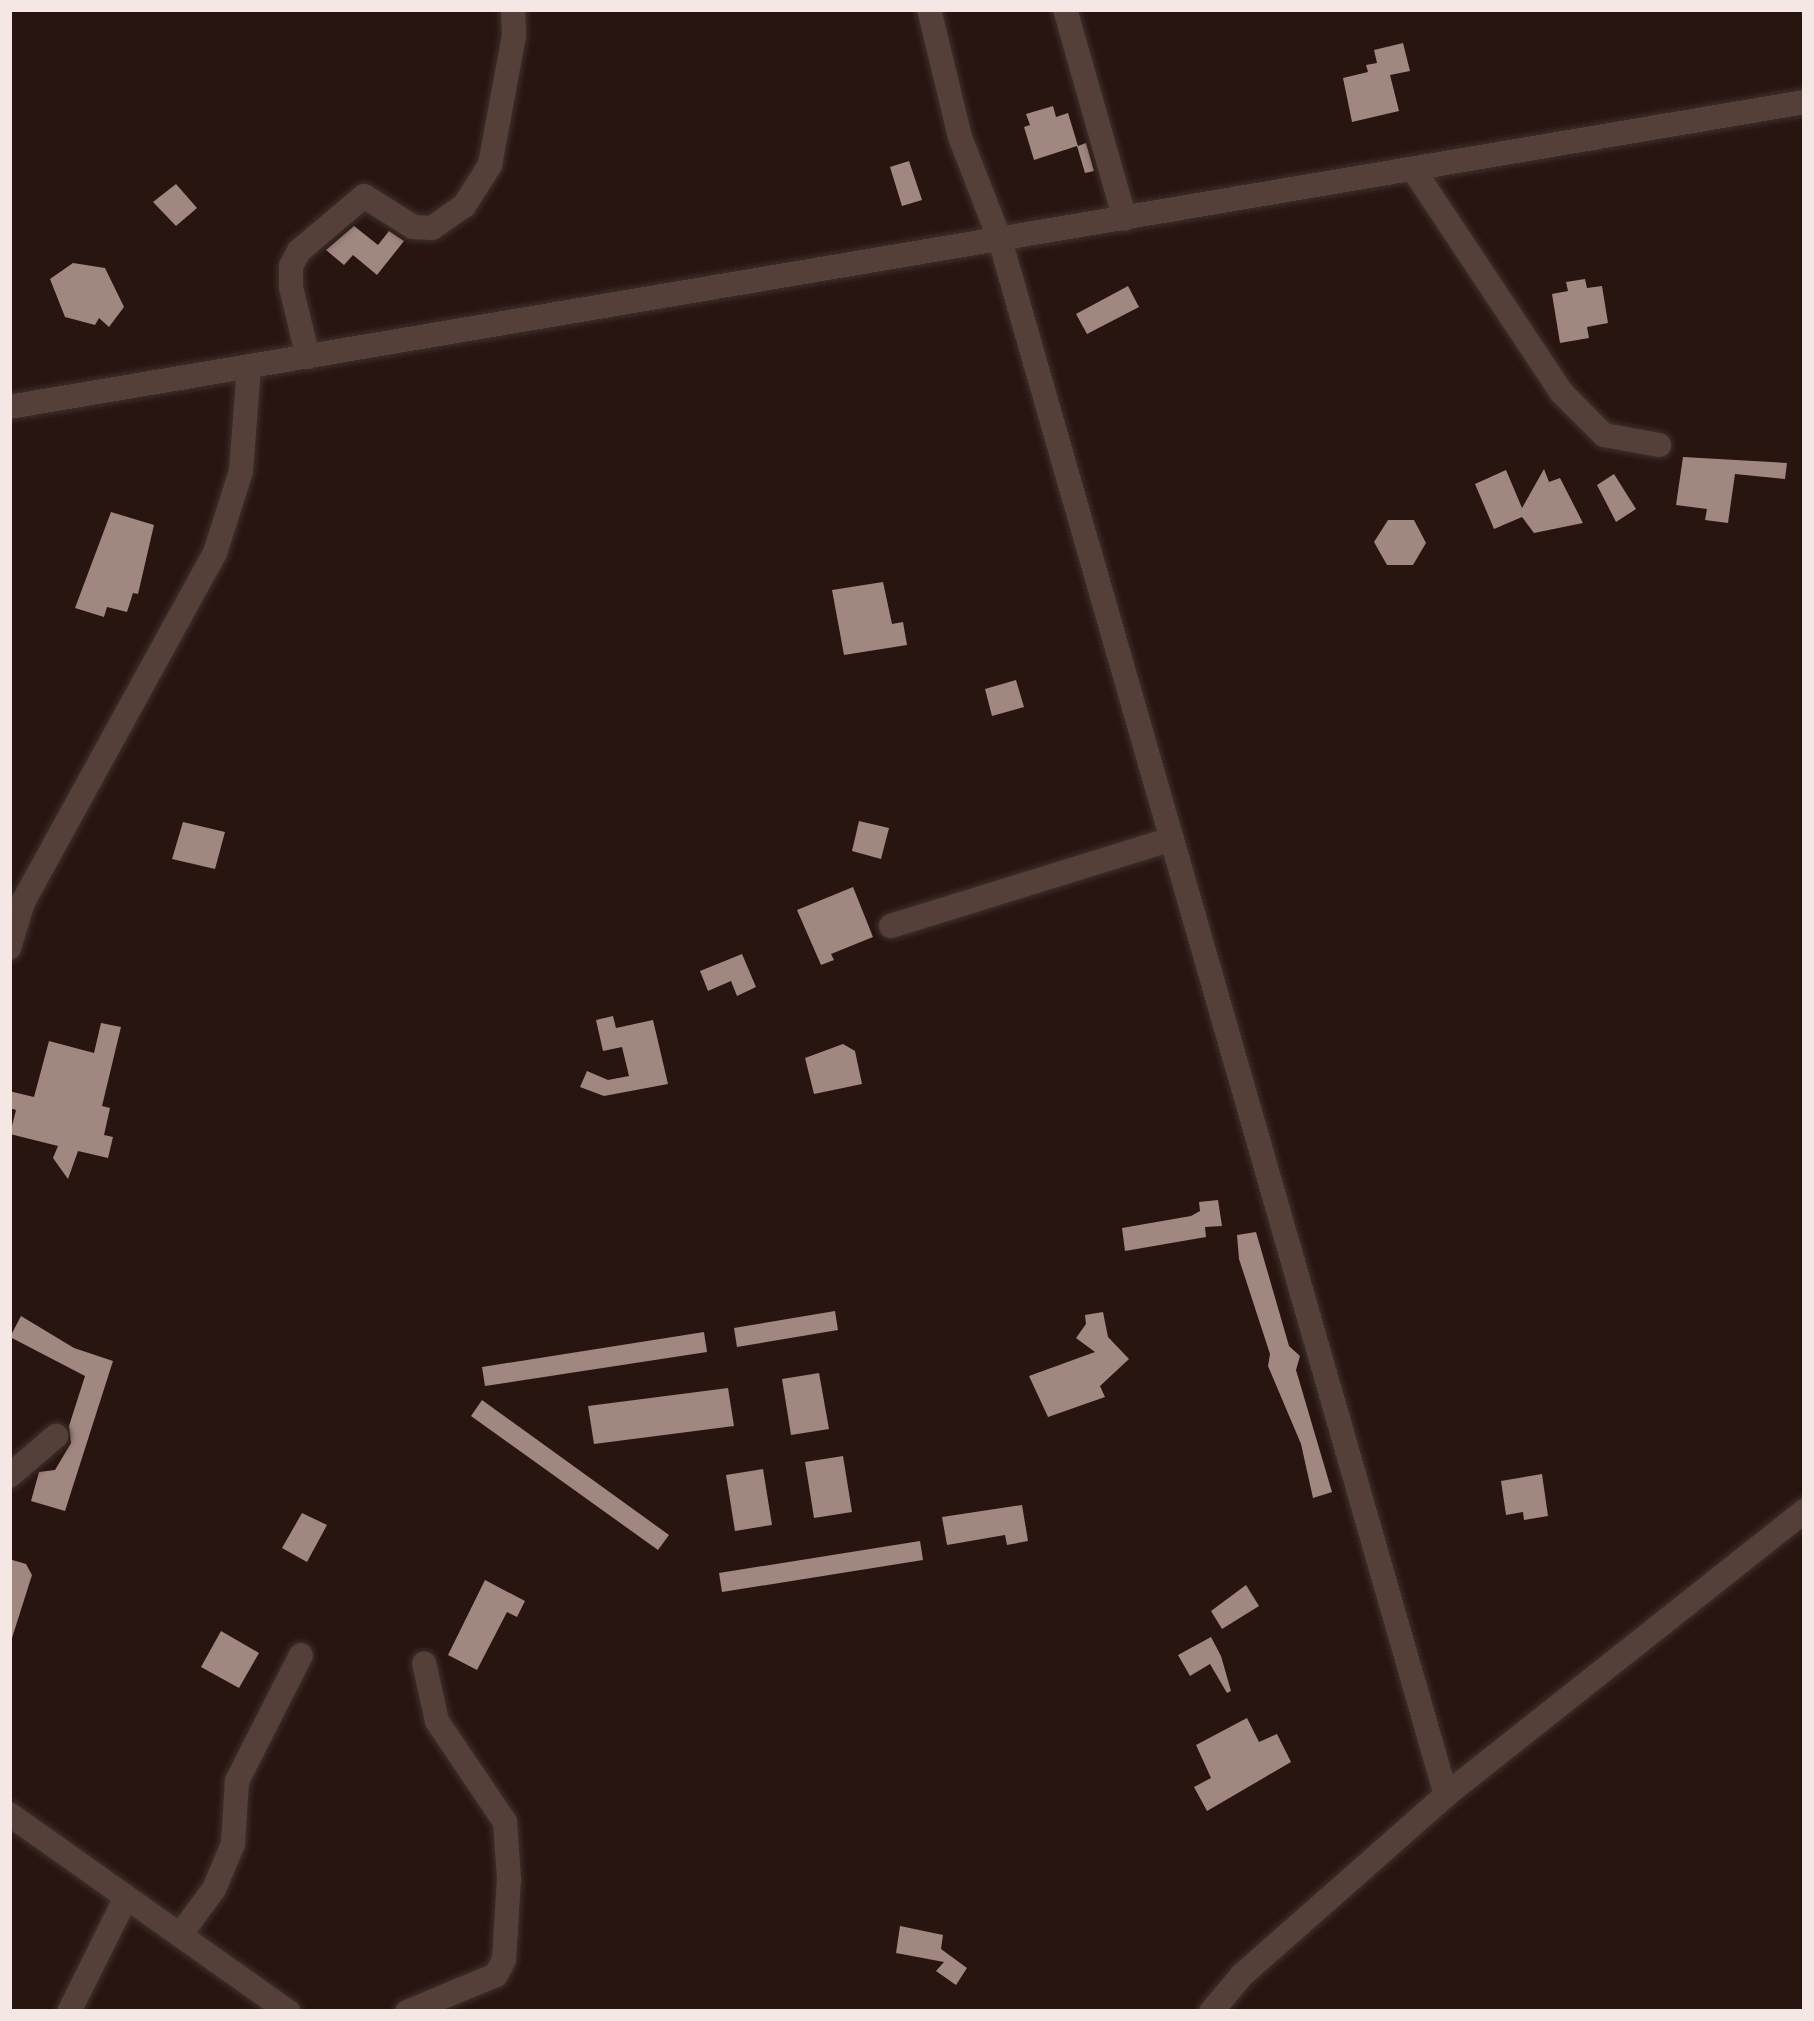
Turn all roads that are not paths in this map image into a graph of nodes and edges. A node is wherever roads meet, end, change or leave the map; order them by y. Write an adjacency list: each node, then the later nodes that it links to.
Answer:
1 (513, 9): 8 (street)
2 (929, 9): 7 (street)
3 (1065, 9): 6 (street)
4 (1805, 102): 5 (street)
5 (1413, 170): 6 (street); 11 (street)
6 (1125, 219): 7 (street)
7 (1000, 240): 8 (street); 12 (street)
8 (308, 357): 9 (street)
9 (250, 367): 10 (street); 14 (street)
10 (9, 407)
11 (1659, 445)
12 (1172, 839): 13 (street); 20 (street)
13 (891, 926)
14 (9, 948)
15 (56, 1436): 16 (street)
16 (9, 1476)
17 (1805, 1510): 20 (street)
18 (301, 1654): 23 (street)
19 (424, 1663): 26 (street)
20 (1447, 1796): 27 (street)
21 (9, 1814): 22 (street)
22 (126, 1897): 23 (street); 24 (street)
23 (180, 1935): 25 (street)
24 (69, 2012)
25 (290, 2012)
26 (407, 2012)
27 (1211, 2012)

